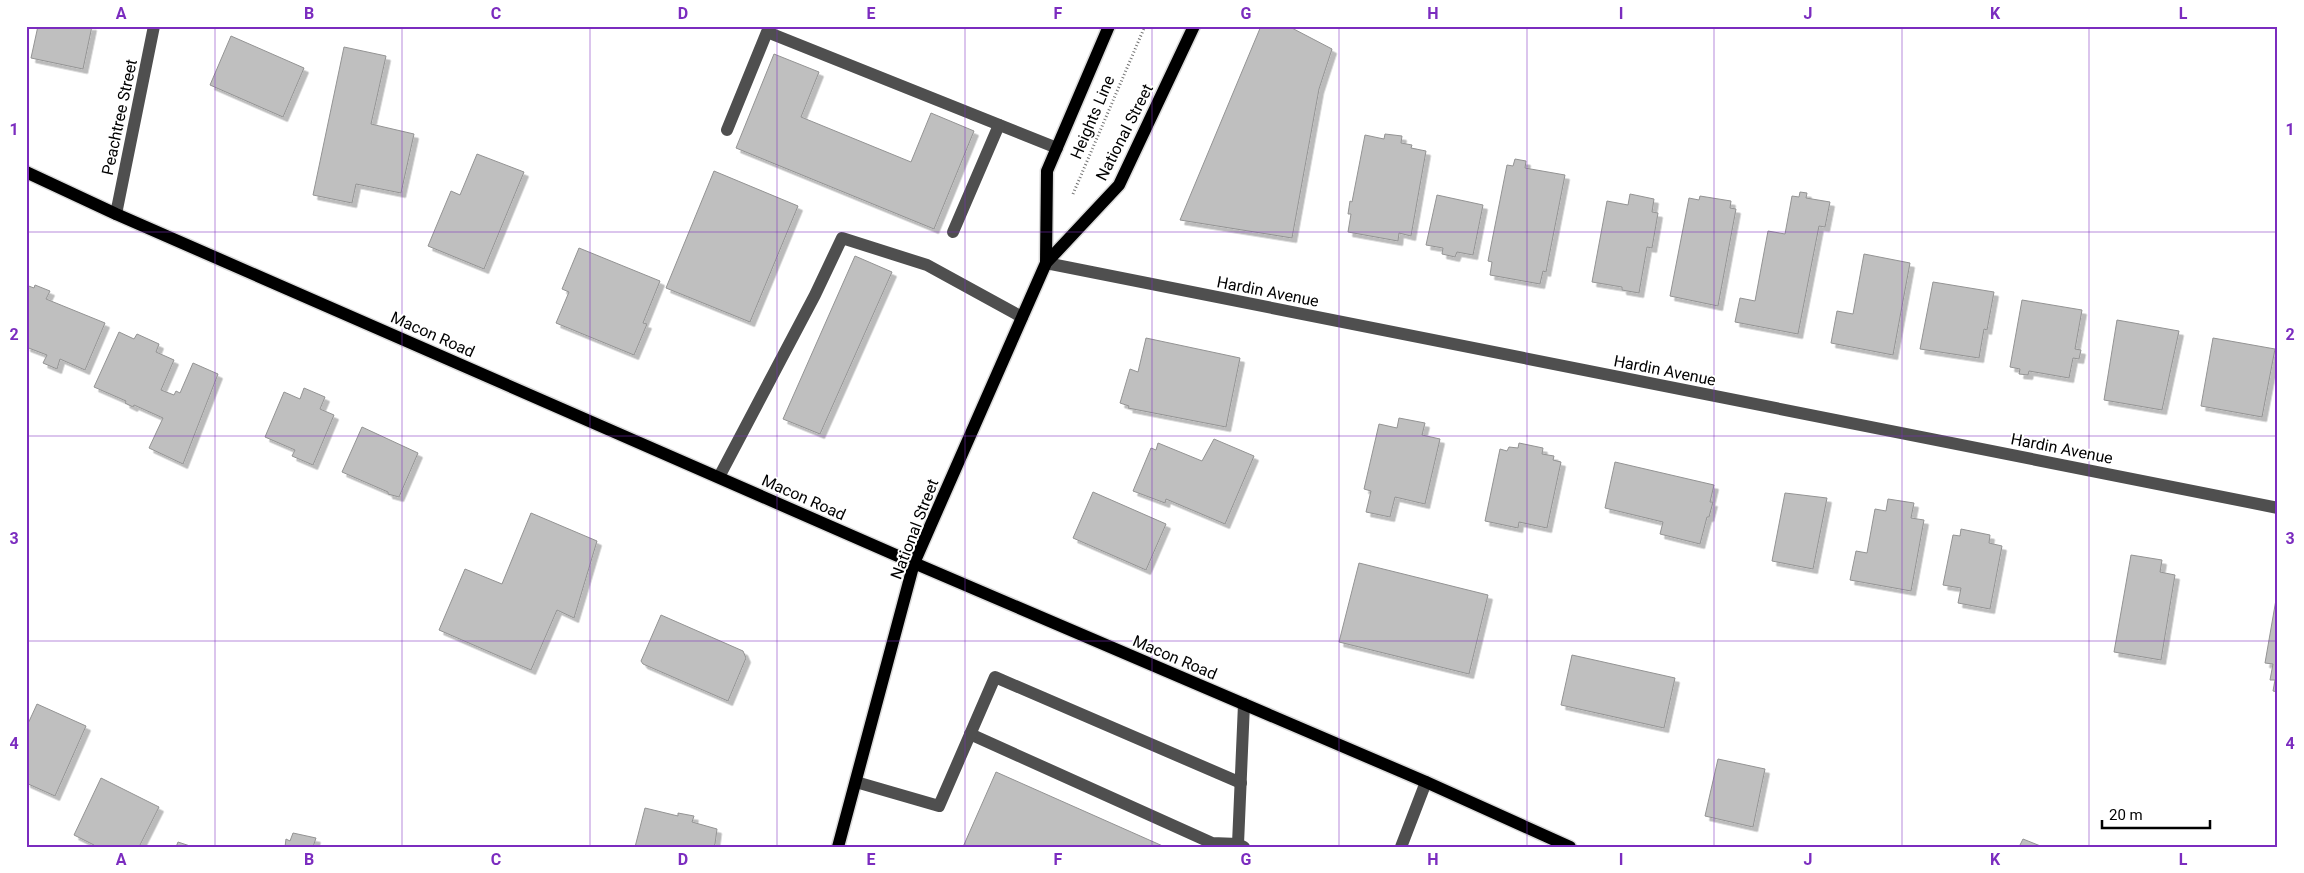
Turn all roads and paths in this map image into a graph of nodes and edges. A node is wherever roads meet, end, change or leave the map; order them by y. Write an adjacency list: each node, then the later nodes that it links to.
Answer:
1 (154, 26): 10 (street, Peachtree Street)
2 (1109, 26): 7 (main road, National Street)
3 (1145, 26): 9 (path, Heights Line)
4 (1194, 26): 12 (main road, National Street)
5 (998, 125): 6 (street); 7 (street); 11 (street)
6 (727, 130)
7 (1057, 148): 12 (main road, National Street)
8 (26, 172): 10 (main road, Macon Road)
9 (1071, 200)
10 (116, 214): 14 (main road, Macon Road)
11 (953, 232)
12 (1046, 263): 13 (main road, National Street); 15 (street, Hardin Avenue)
13 (1022, 317): 14 (street); 16 (main road, National Street)
14 (719, 477): 16 (main road, Macon Road)
15 (2278, 508)
16 (914, 563): 17 (main road, Macon Road); 19 (main road, National Street)
17 (1244, 704): 20 (main road, Macon Road); 21 (street)
18 (970, 734): 19 (street); 21 (street); 22 (street)
19 (856, 782): 23 (main road, National Street)
20 (1426, 782): 24 (street); 25 (main road, Macon Road)
21 (1240, 783): 22 (street)
22 (1241, 845)
23 (838, 847)
24 (1401, 847)
25 (1570, 847)

